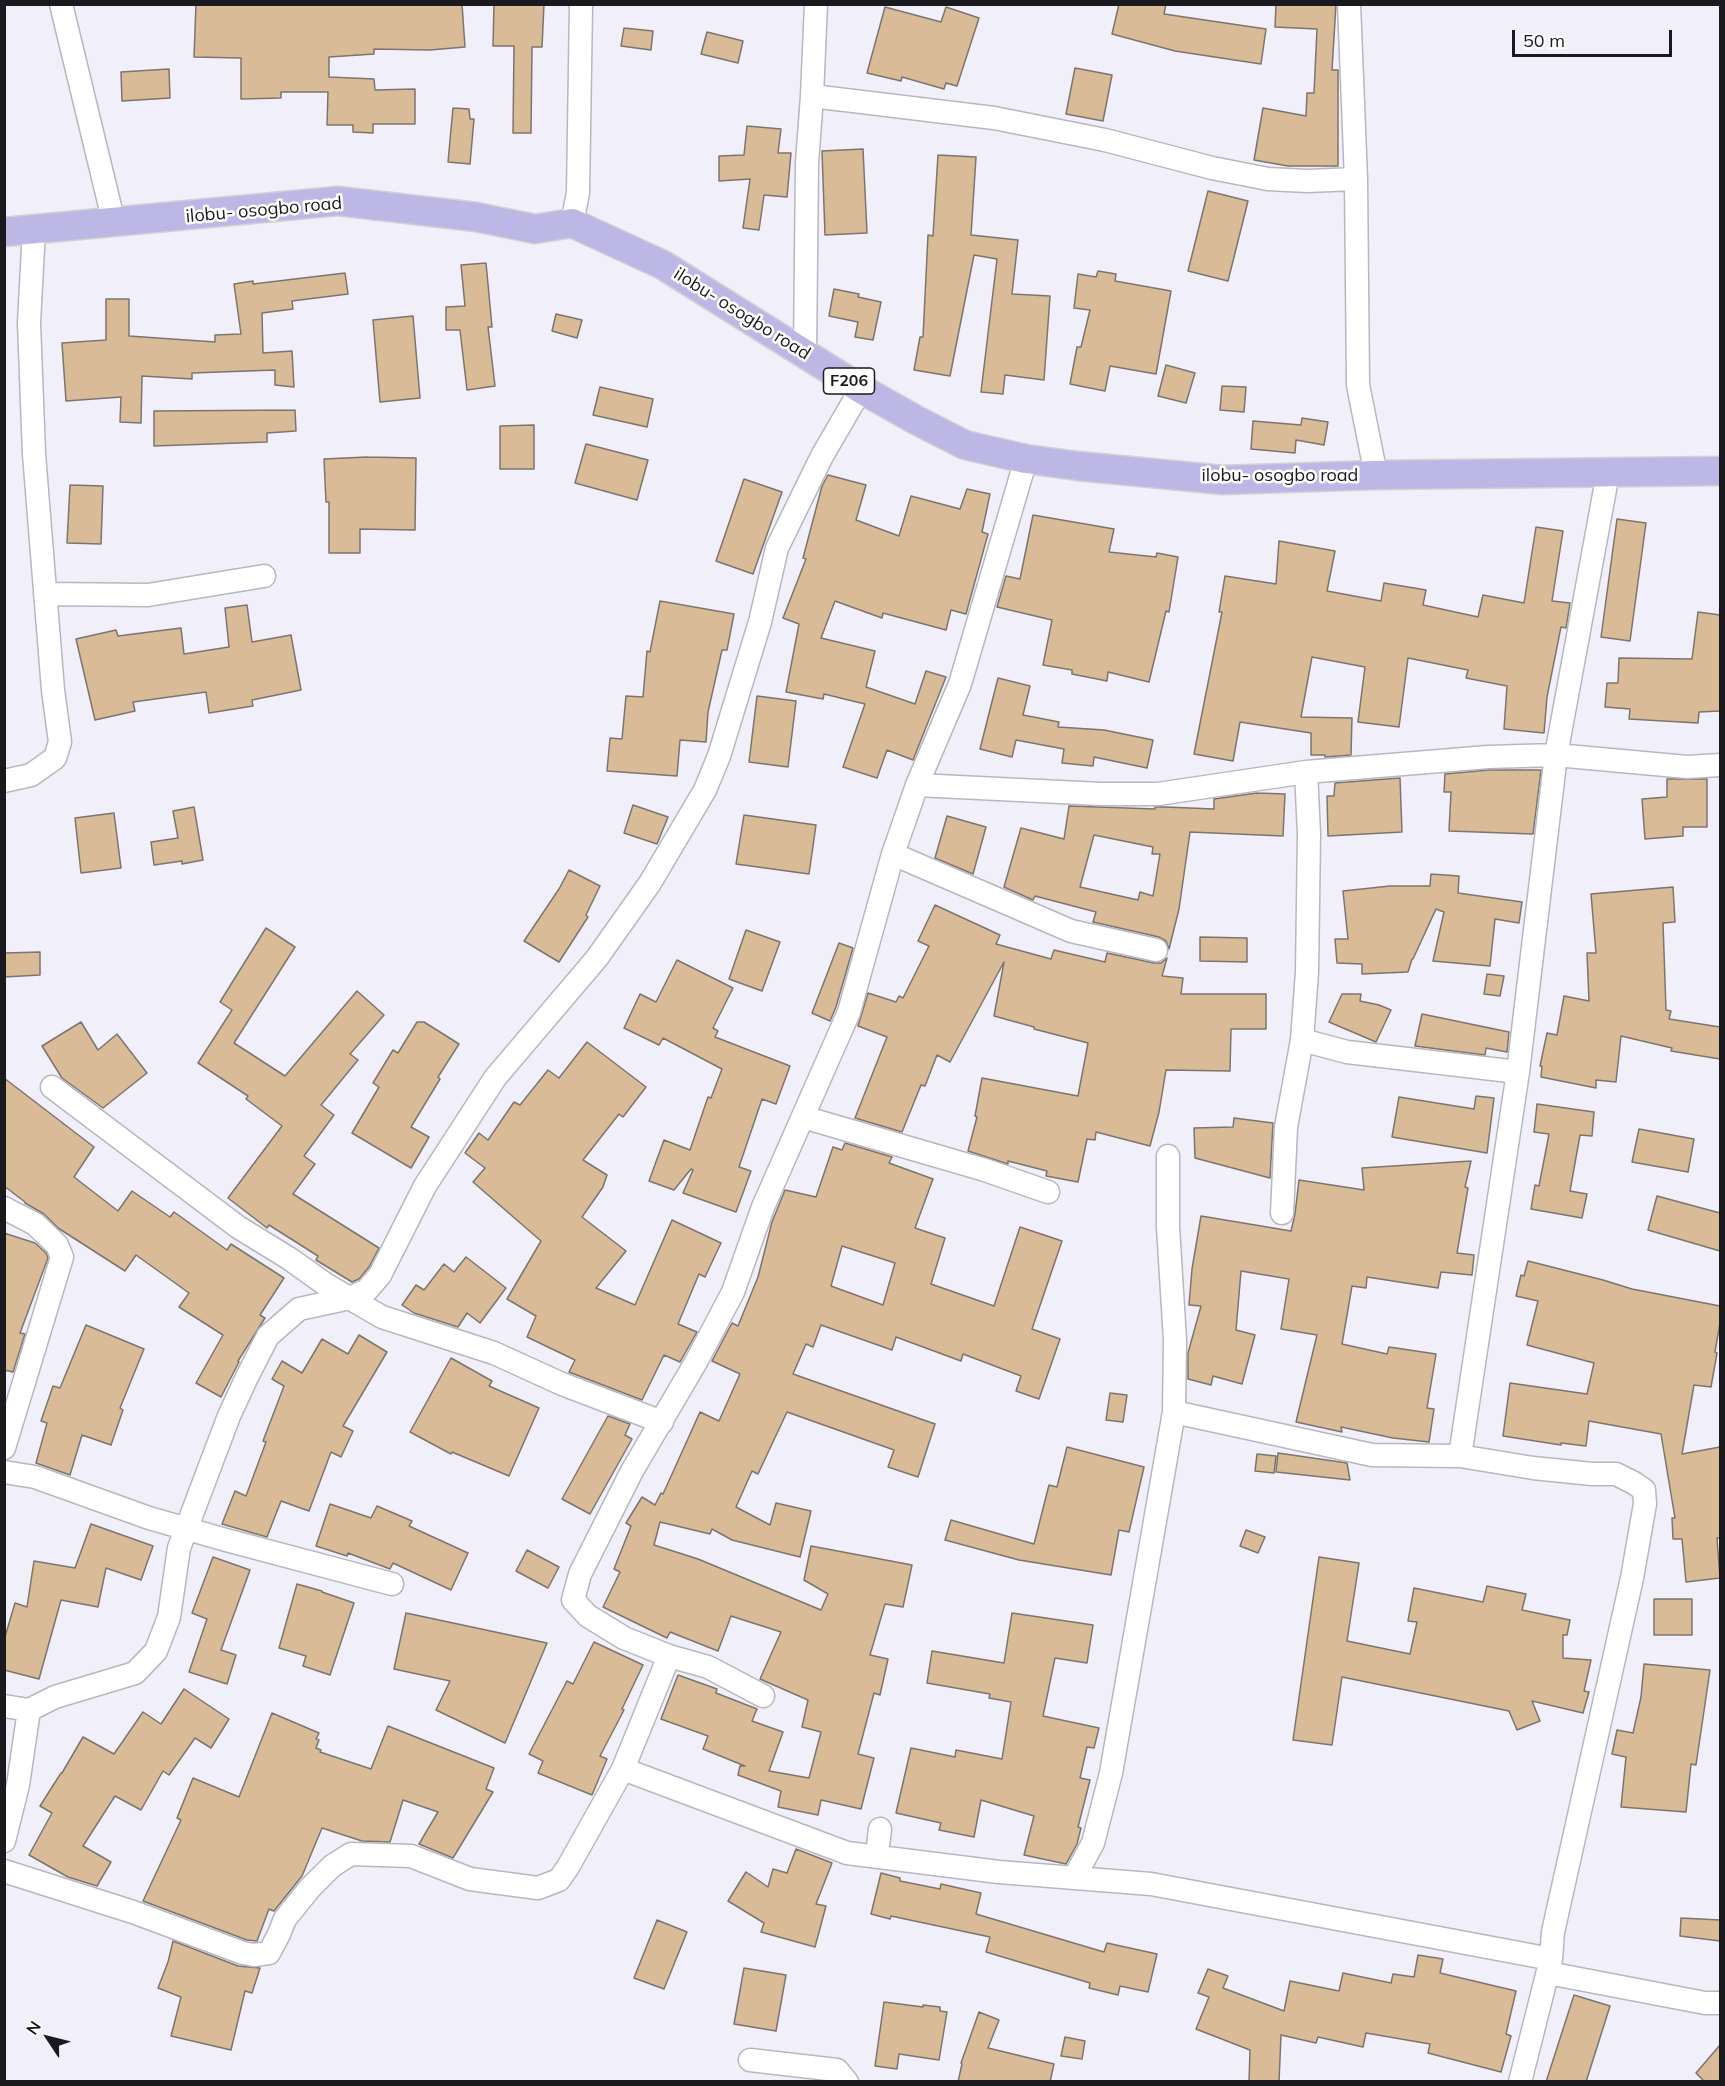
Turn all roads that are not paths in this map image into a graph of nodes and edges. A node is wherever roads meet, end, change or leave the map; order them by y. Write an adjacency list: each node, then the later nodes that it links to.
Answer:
1 (61, 4): 7 (street)
2 (581, 4): 8 (street)
3 (816, 4): 5 (street)
4 (1349, 4): 6 (street)
5 (812, 96): 6 (street); 11 (street)
6 (1356, 179): 16 (street)
7 (114, 223): 8 (main road, ilobu- osogbo road); 9 (main road, ilobu- osogbo road)
8 (572, 223): 11 (main road, ilobu- osogbo road / F206)
9 (34, 229): 10 (main road, ilobu- osogbo road); 18 (street)
10 (4, 232)
11 (805, 353): 12 (main road, ilobu- osogbo road / F206)
12 (861, 389): 13 (main road, ilobu- osogbo road / F206); 34 (street)
13 (1026, 459): 16 (main road, ilobu- osogbo road / F206); 23 (street)
14 (1720, 471): 15 (main road, ilobu- osogbo road / F206)
15 (1608, 473): 16 (main road, ilobu- osogbo road / F206); 19 (street)
16 (1376, 475)
17 (264, 576): 18 (street)
18 (45, 594): 22 (street)
19 (1556, 755): 20 (street); 21 (street); 27 (street)
20 (1720, 765)
21 (1306, 772): 23 (street); 26 (street)
22 (4, 781)
23 (917, 784): 24 (street)
24 (893, 854): 25 (street); 29 (street)
25 (1156, 950)
26 (1302, 1040): 27 (street); 33 (street)
27 (1518, 1072): 38 (street)
28 (52, 1087): 34 (street)
29 (803, 1117): 31 (street); 36 (street)
30 (1168, 1156): 35 (street)
31 (1048, 1192)
32 (4, 1208): 37 (street)
33 (1282, 1213)
34 (350, 1298): 36 (street); 40 (street)
35 (1174, 1412): 38 (street); 51 (street)
36 (662, 1422): 42 (street)
37 (4, 1448)
38 (1460, 1456): 52 (street)
39 (4, 1472): 40 (street)
40 (187, 1528): 41 (street); 45 (street)
41 (392, 1584)
42 (669, 1656): 43 (street); 46 (street)
43 (763, 1696)
44 (4, 1706): 45 (street)
45 (29, 1710): 48 (street)
46 (623, 1769): 49 (street); 50 (street)
47 (880, 1829): 49 (street)
48 (4, 1841)
49 (877, 1856): 51 (street)
50 (4, 1871)
51 (1074, 1878): 52 (street)
52 (1550, 1966): 53 (street); 56 (street)
53 (1720, 2003)
54 (750, 2060): 55 (street)
55 (847, 2082)
56 (1520, 2082)

